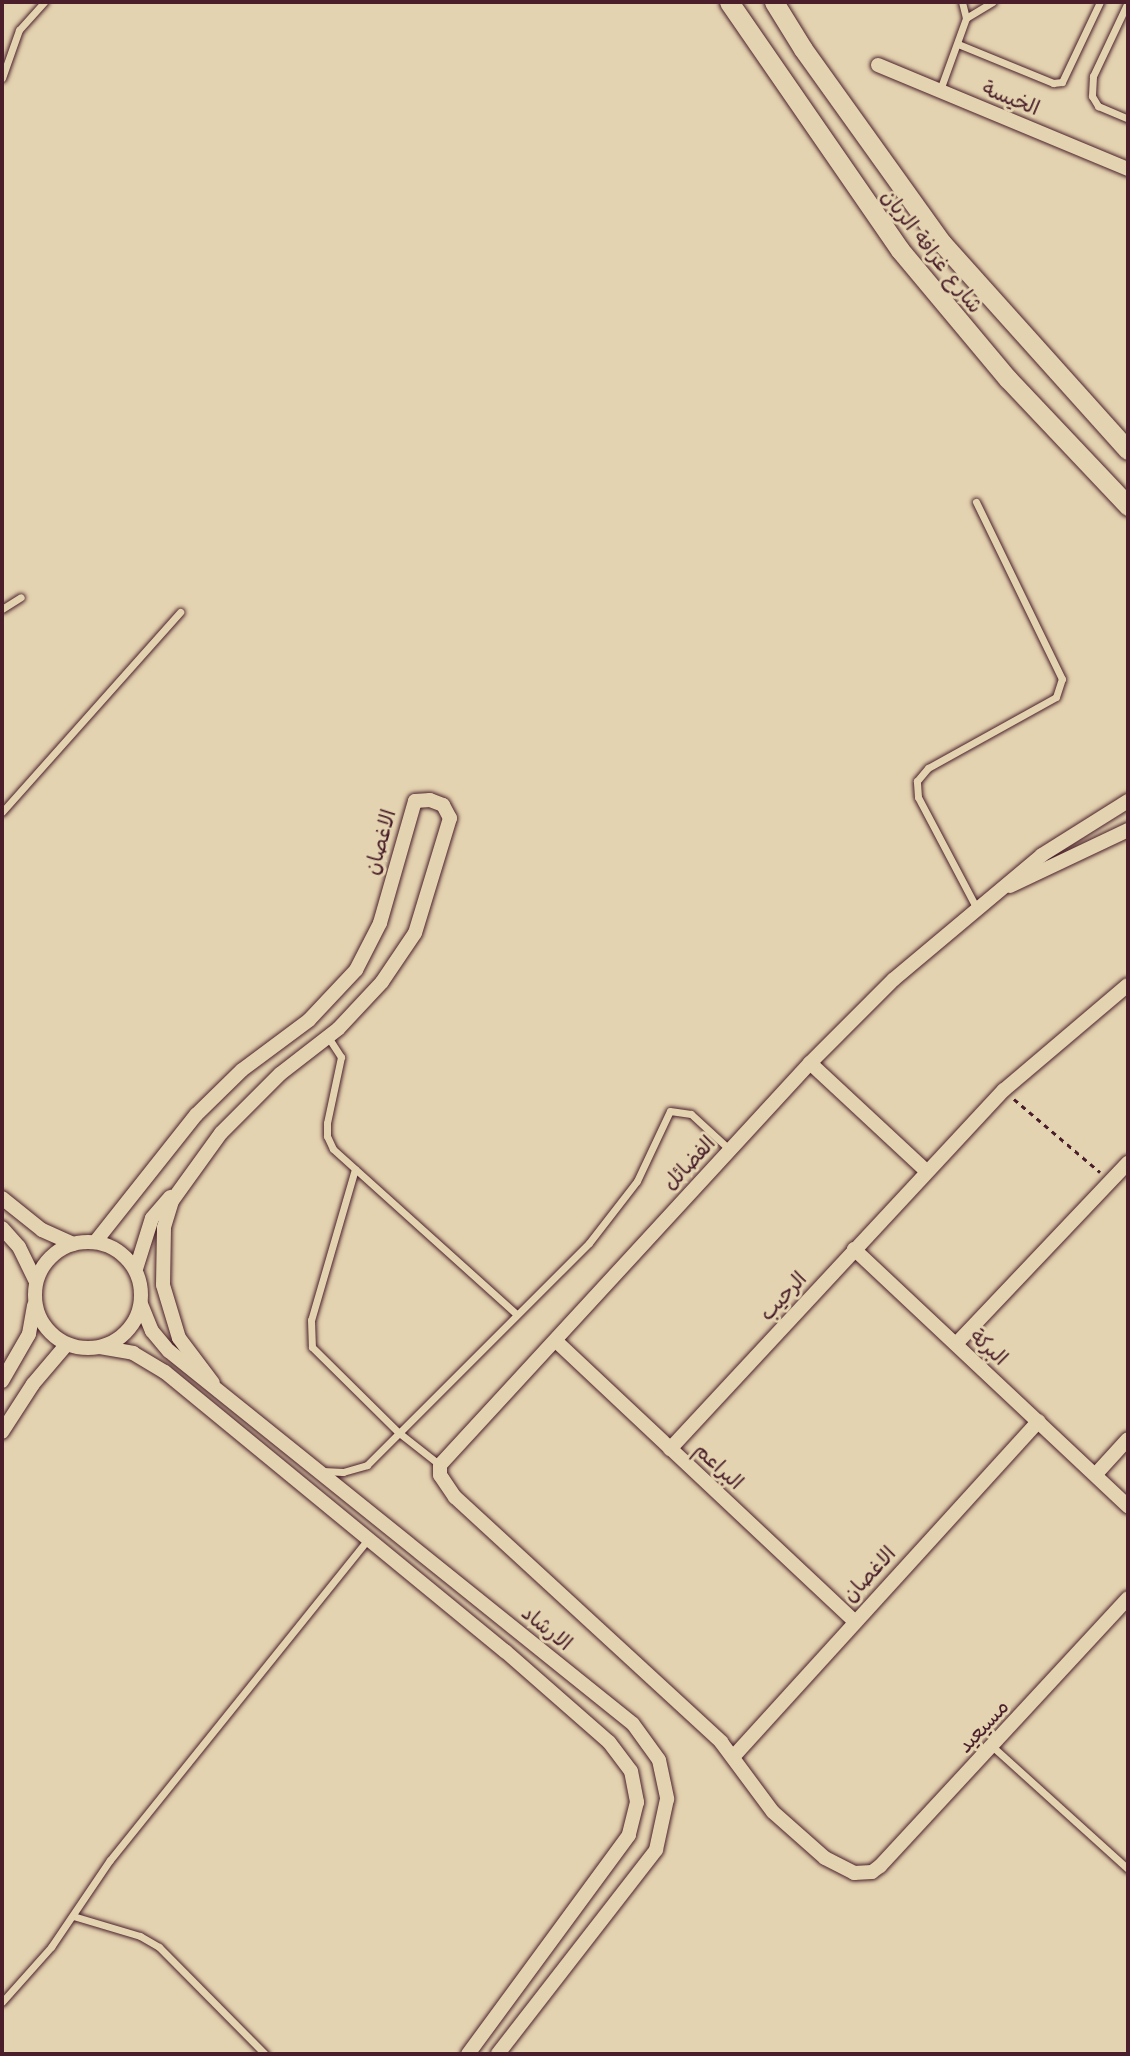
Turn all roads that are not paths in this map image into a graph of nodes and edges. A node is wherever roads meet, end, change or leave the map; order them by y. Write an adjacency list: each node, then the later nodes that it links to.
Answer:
1 (44, 2): 11 (lane)
2 (729, 2): 17 (main road, شارع غرافة الريان)
3 (774, 2): 15 (main road, شارع غرافة الريان)
4 (962, 2): 8 (lane)
5 (993, 2): 8 (lane)
6 (1100, 2): 9 (lane)
7 (1128, 2): 13 (lane)
8 (966, 18): 9 (lane)
9 (958, 44): 12 (lane)
10 (878, 65): 12 (street, الخيسة)
11 (2, 79)
12 (940, 91): 14 (street, الخيسة)
13 (1128, 119)
14 (1128, 169)
15 (1128, 450)
16 (976, 502): 25 (lane)
17 (1128, 506)
18 (21, 597): 19 (lane)
19 (2, 609)
20 (180, 612): 22 (lane)
21 (1128, 801): 24 (street, الفضائل)
22 (2, 811)
23 (1128, 830): 24 (street, الفضائل)
24 (990, 895): 25 (street, الفضائل)
25 (976, 907): 28 (street, الفضائل)
26 (1128, 985): 32 (street, الرحيب)
27 (328, 1037): 31 (lane); 33 (street, الاغصان); 36 (street, الاغصان)
28 (810, 1063): 29 (street, الفضائل); 32 (street)
29 (730, 1150): 43 (lane); 44 (street, الفضائل)
30 (1128, 1163): 46 (street)
31 (355, 1169): 43 (lane); 52 (lane)
32 (925, 1170): 38 (street, الرحيب)
33 (187, 1178): 39 (street, الاغصان); 49 (street, الاغصان)
34 (2, 1198): 37 (street)
35 (2, 1228): 40 (street)
36 (96, 1241): 37 (street); 39 (street)
37 (73, 1244): 40 (street)
38 (854, 1249): 46 (street, البركة); 54 (street, الرحيب)
39 (136, 1269): 42 (street)
40 (36, 1282): 41 (street)
41 (35, 1301): 45 (street); 48 (street)
42 (141, 1304): 47 (street); 49 (street, الارشاد)
43 (515, 1312): 52 (lane)
44 (556, 1341): 54 (street, البراعم); 55 (street, الفضائل)
45 (67, 1344): 47 (street); 51 (street)
46 (956, 1344): 50 (street, البركة)
47 (100, 1347): 59 (street)
48 (2, 1381)
49 (213, 1383): 56 (street, الارشاد)
50 (1039, 1421): 57 (street, البركة); 61 (street, الاغصان)
51 (2, 1432)
52 (398, 1432): 55 (lane); 56 (lane)
53 (1128, 1439): 57 (street)
54 (670, 1449): 61 (street, البراعم)
55 (440, 1470): 63 (street)
56 (319, 1471): 69 (street, الارشاد)
57 (1096, 1475): 58 (street, البركة)
58 (1128, 1506)
59 (368, 1539): 65 (lane); 68 (street)
60 (1128, 1598): 62 (street, مسيعيد)
61 (854, 1621): 63 (street, الاغصان)
62 (993, 1747): 63 (street, مسيعيد); 64 (lane)
63 (733, 1757)
64 (1128, 1869)
65 (73, 1916): 66 (lane); 67 (lane)
66 (2, 2002)
67 (265, 2054)
68 (468, 2054)
69 (498, 2054)

